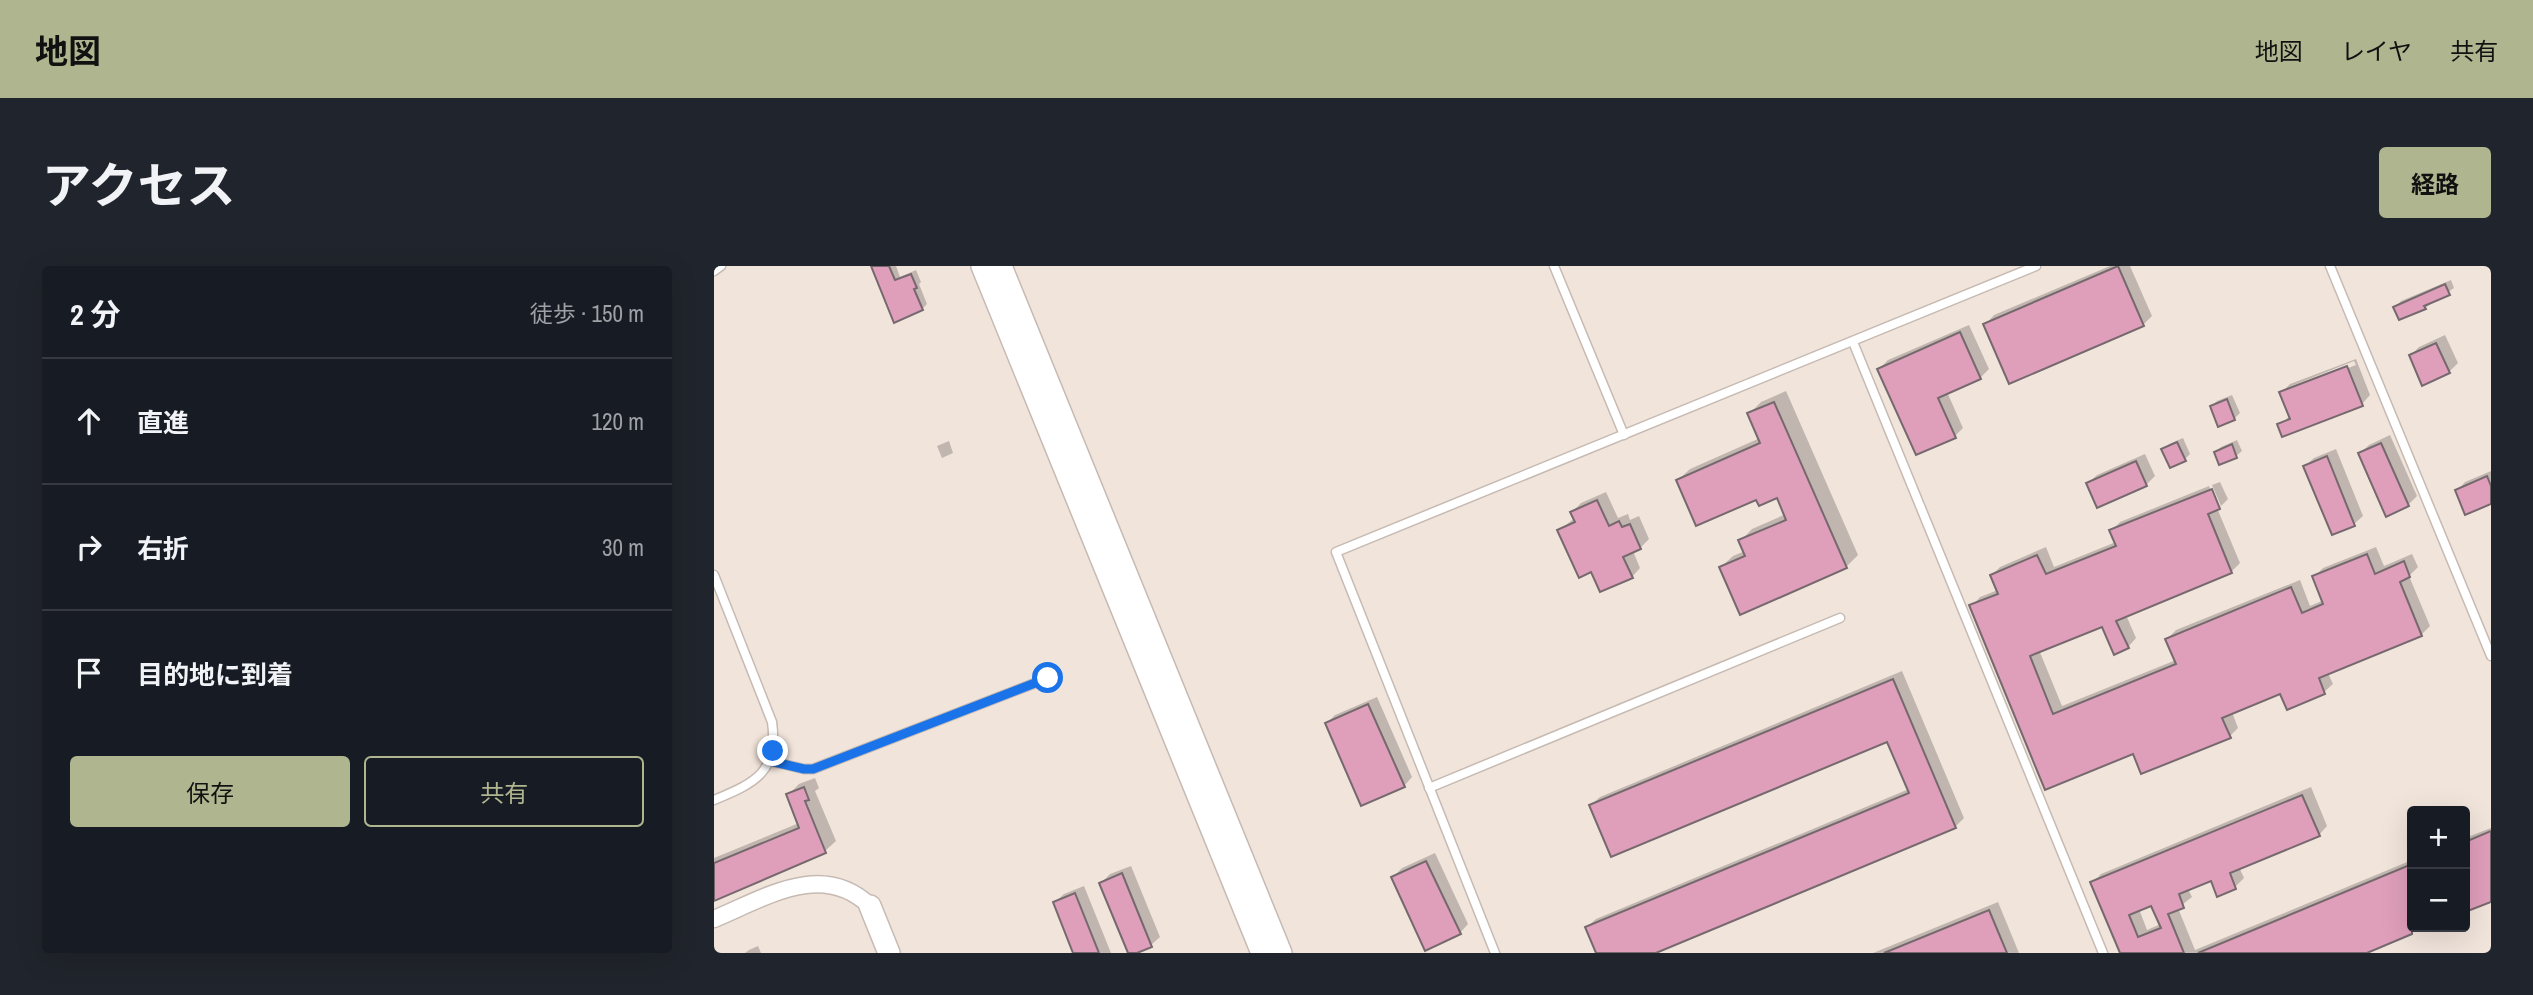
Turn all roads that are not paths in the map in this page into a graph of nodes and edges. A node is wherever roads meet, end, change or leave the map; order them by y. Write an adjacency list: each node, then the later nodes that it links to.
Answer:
1 (721, 266): 7 (lane)
2 (982, 266): 20 (street)
3 (1000, 266): 21 (street)
4 (1554, 266): 9 (lane)
5 (2036, 266): 8 (lane)
6 (2330, 266): 12 (lane)
7 (714, 271)
8 (1853, 342): 9 (lane); 23 (lane)
9 (1623, 435): 15 (lane)
10 (714, 575): 14 (lane)
11 (1840, 618): 15 (lane)
12 (2491, 656)
13 (1048, 678): 14 (lane)
14 (770, 761): 16 (lane)
15 (1429, 788): 22 (lane)
16 (714, 800)
17 (870, 906): 18 (street); 19 (street)
18 (714, 919)
19 (889, 953)
20 (1262, 953)
21 (1281, 953)
22 (1495, 953)
23 (2103, 953)

